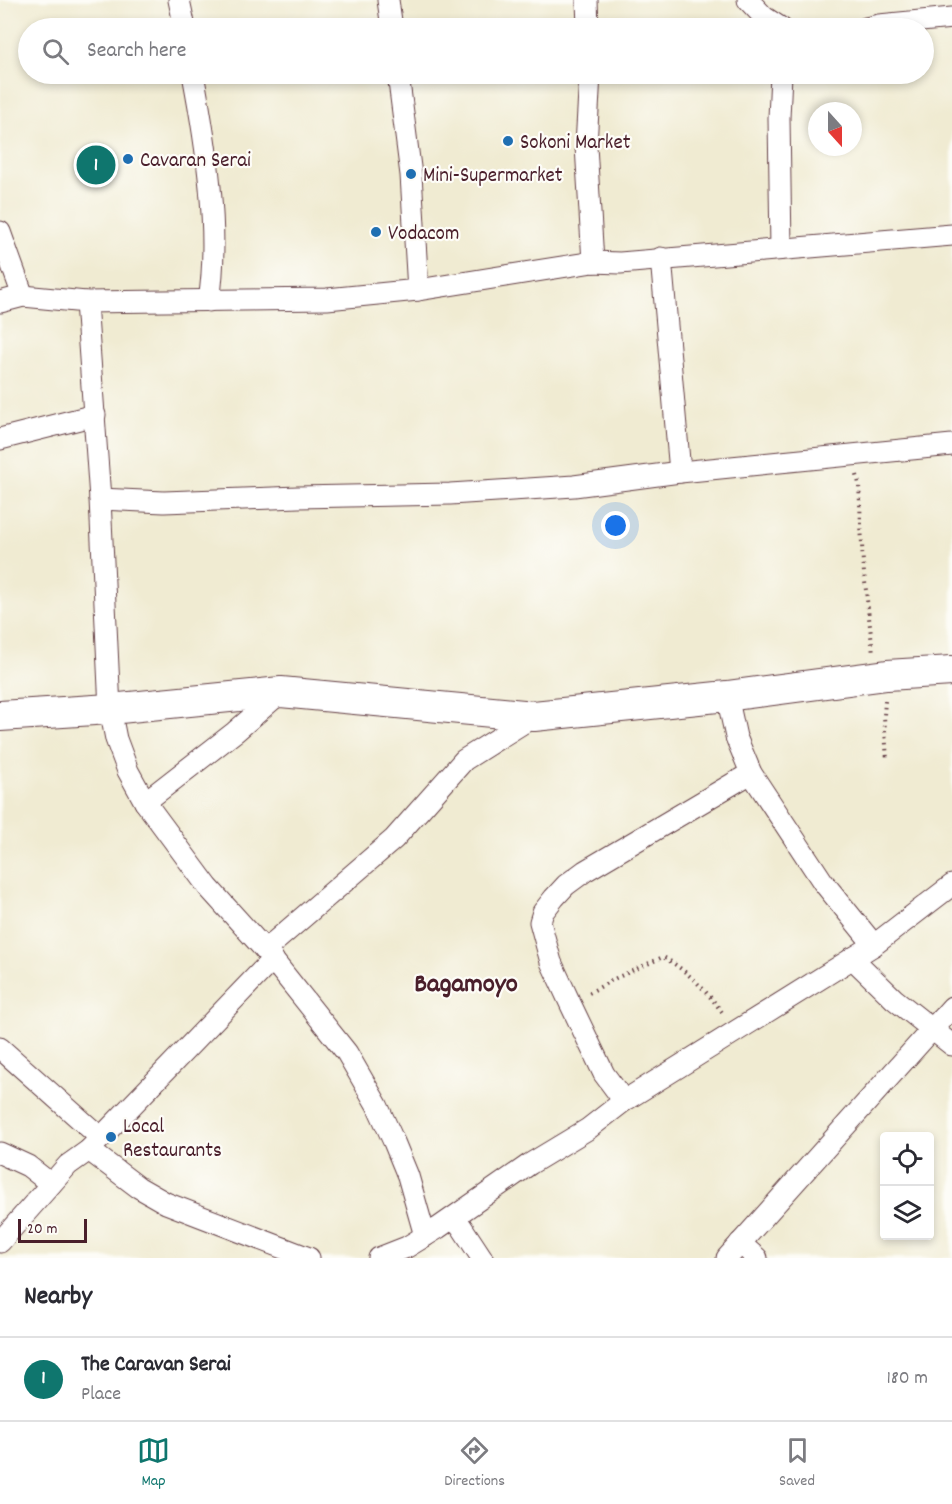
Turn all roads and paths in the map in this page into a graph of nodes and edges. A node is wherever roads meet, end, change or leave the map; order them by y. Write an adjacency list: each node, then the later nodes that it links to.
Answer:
1 (179, 0): 5 (street)
2 (587, 0): 7 (street)
3 (748, 0): 8 (street)
4 (395, 2): 6 (street)
5 (183, 18)
6 (393, 18)
7 (588, 18)
8 (766, 18)
9 (952, 18): 10 (street)
10 (934, 20)
11 (195, 84): 22 (street)
12 (399, 84): 20 (street)
13 (589, 84): 19 (street)
14 (781, 84): 17 (street)
15 (0, 232): 21 (street)
16 (952, 235): 17 (street)
17 (781, 249): 18 (street)
18 (661, 258): 19 (street); 29 (street)
19 (593, 262): 20 (street)
20 (418, 290): 22 (street)
21 (23, 296): 23 (street); 24 (street)
22 (209, 301): 24 (street)
23 (0, 302)
24 (86, 302): 25 (street)
25 (95, 416): 26 (street); 30 (street)
26 (0, 439)
27 (952, 445): 28 (street)
28 (849, 456): 29 (street); 32 (path)
29 (680, 472): 30 (street)
30 (100, 499): 35 (street)
31 (952, 671): 32 (main road)
32 (881, 676): 34 (main road); 38 (path)
33 (281, 692): 35 (main road); 37 (main road); 40 (street)
34 (727, 696): 37 (main road); 39 (street)
35 (110, 709): 36 (main road); 40 (street)
36 (0, 716)
37 (534, 716): 43 (street)
38 (887, 760)
39 (751, 773): 42 (street); 45 (street)
40 (145, 802): 43 (street)
41 (952, 885): 42 (street)
42 (874, 945): 44 (street)
43 (269, 954): 52 (street); 56 (street)
44 (852, 958): 47 (street); 48 (street)
45 (570, 1003): 48 (path); 51 (street)
46 (952, 1007): 47 (street)
47 (933, 1030): 49 (street); 58 (street)
48 (735, 1032): 51 (street)
49 (952, 1045)
50 (0, 1048): 52 (street)
51 (624, 1101): 55 (street)
52 (95, 1144): 54 (street); 59 (street)
53 (0, 1153): 54 (street)
54 (51, 1184): 57 (street)
55 (455, 1217): 56 (street); 61 (street)
56 (425, 1236): 60 (street)
57 (0, 1242)
58 (734, 1250): 62 (street)
59 (309, 1258)
60 (379, 1258)
61 (482, 1258)
62 (757, 1258)

